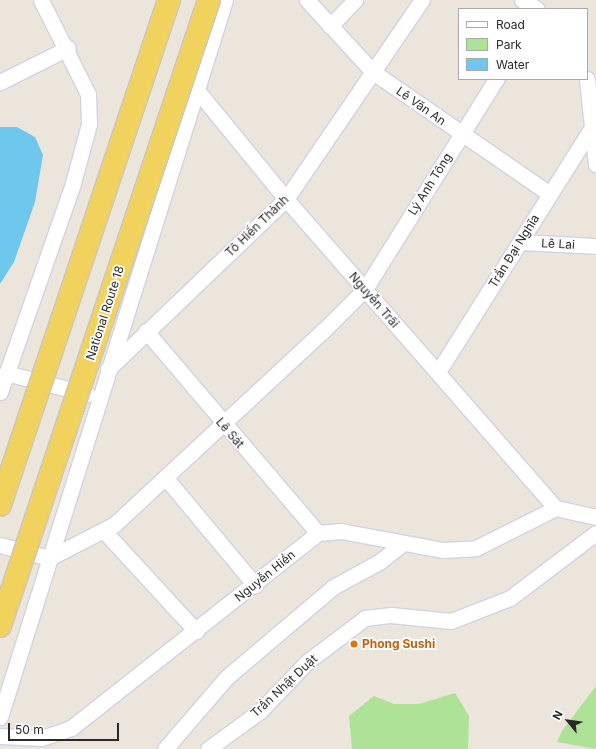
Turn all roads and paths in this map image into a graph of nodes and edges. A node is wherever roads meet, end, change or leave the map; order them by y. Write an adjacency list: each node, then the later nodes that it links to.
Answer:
1 (41, 0): 13 (street)
2 (156, 0): 34 (main road)
3 (168, 0): 36 (main road, bridge)
4 (196, 0): 46 (main road, National Route 18)
5 (209, 0): 47 (main road, National Route 18, bridge)
6 (225, 0): 18 (street)
7 (307, 0): 12 (street, Lê Văn An)
8 (354, 0): 12 (street)
9 (422, 0): 14 (street, Tô Hiến Thành)
10 (522, 0): 11 (street)
11 (535, 8)
12 (330, 26): 14 (street, Lê Văn An)
13 (68, 48): 17 (street); 29 (street)
14 (373, 72): 20 (street, Lê Văn An); 23 (street, Tô Hiến Thành)
15 (495, 80): 20 (street, Lý Anh Tông)
16 (587, 80): 19 (street)
17 (0, 82)
18 (196, 89): 23 (street, Nguyễn Trãi); 28 (street)
19 (590, 131): 21 (street); 22 (street, Trần Đại Nghĩa)
20 (462, 134): 22 (street, Lê Văn An); 26 (street, Lý Anh Tông)
21 (596, 165)
22 (550, 194): 24 (street, Trần Đại Nghĩa)
23 (286, 199): 26 (street, Nguyễn Trãi); 27 (street, Tô Hiến Thành)
24 (520, 242): 25 (street, Lê Lai); 30 (street, Trần Đại Nghĩa)
25 (596, 246)
26 (365, 289): 30 (street, Nguyễn Trãi); 33 (street, Lý Anh Tông)
27 (146, 331): 28 (street, Tô Hiến Thành); 33 (street, Lê Sát)
28 (107, 370): 32 (street)
29 (6, 372): 31 (street); 32 (street)
30 (438, 372): 37 (street, Nguyễn Trãi)
31 (0, 392)
32 (99, 397): 44 (street)
33 (221, 424): 35 (street, Lý Anh Tông); 40 (street, Lê Sát)
34 (0, 467)
35 (165, 477): 39 (street, Lý Anh Tông); 45 (street)
36 (0, 505)
37 (556, 508): 38 (street); 42 (street)
38 (596, 517)
39 (104, 531): 44 (street, Lý Anh Tông); 48 (street)
40 (318, 533): 42 (street); 45 (street, Nguyễn Hiền)
41 (596, 533): 52 (street, Trần Nhật Duật)
42 (402, 544): 51 (street)
43 (0, 545): 44 (street)
44 (49, 558): 49 (street)
45 (255, 585): 48 (street, Nguyễn Hiền)
46 (0, 587)
47 (0, 626)
48 (196, 631): 50 (street, Nguyễn Hiền)
49 (0, 717)
50 (0, 736)
51 (165, 749)
52 (208, 749)

